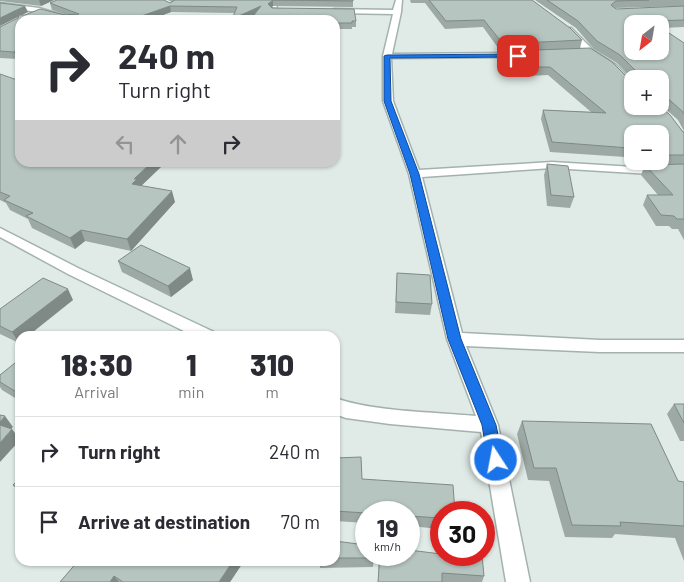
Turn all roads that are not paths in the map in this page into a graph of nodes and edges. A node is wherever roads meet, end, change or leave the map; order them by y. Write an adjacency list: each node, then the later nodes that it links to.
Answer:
1 (275, 0): 6 (street)
2 (56, 3): 5 (street)
3 (0, 5): 5 (street)
4 (399, 6): 8 (street); 14 (street)
5 (38, 10): 9 (street); 10 (street)
6 (273, 10): 7 (street); 11 (street)
7 (283, 10)
8 (321, 11)
9 (30, 15)
10 (56, 15)
11 (270, 15)
12 (559, 22): 15 (street)
13 (536, 54): 14 (street)
14 (387, 56): 17 (street)
15 (624, 78)
16 (684, 169): 17 (street)
17 (415, 174): 20 (street)
18 (0, 232): 19 (street)
19 (198, 331)
20 (455, 339): 21 (street); 23 (street)
21 (684, 346)
22 (340, 408): 23 (street)
23 (489, 425): 24 (street)
24 (518, 582)

